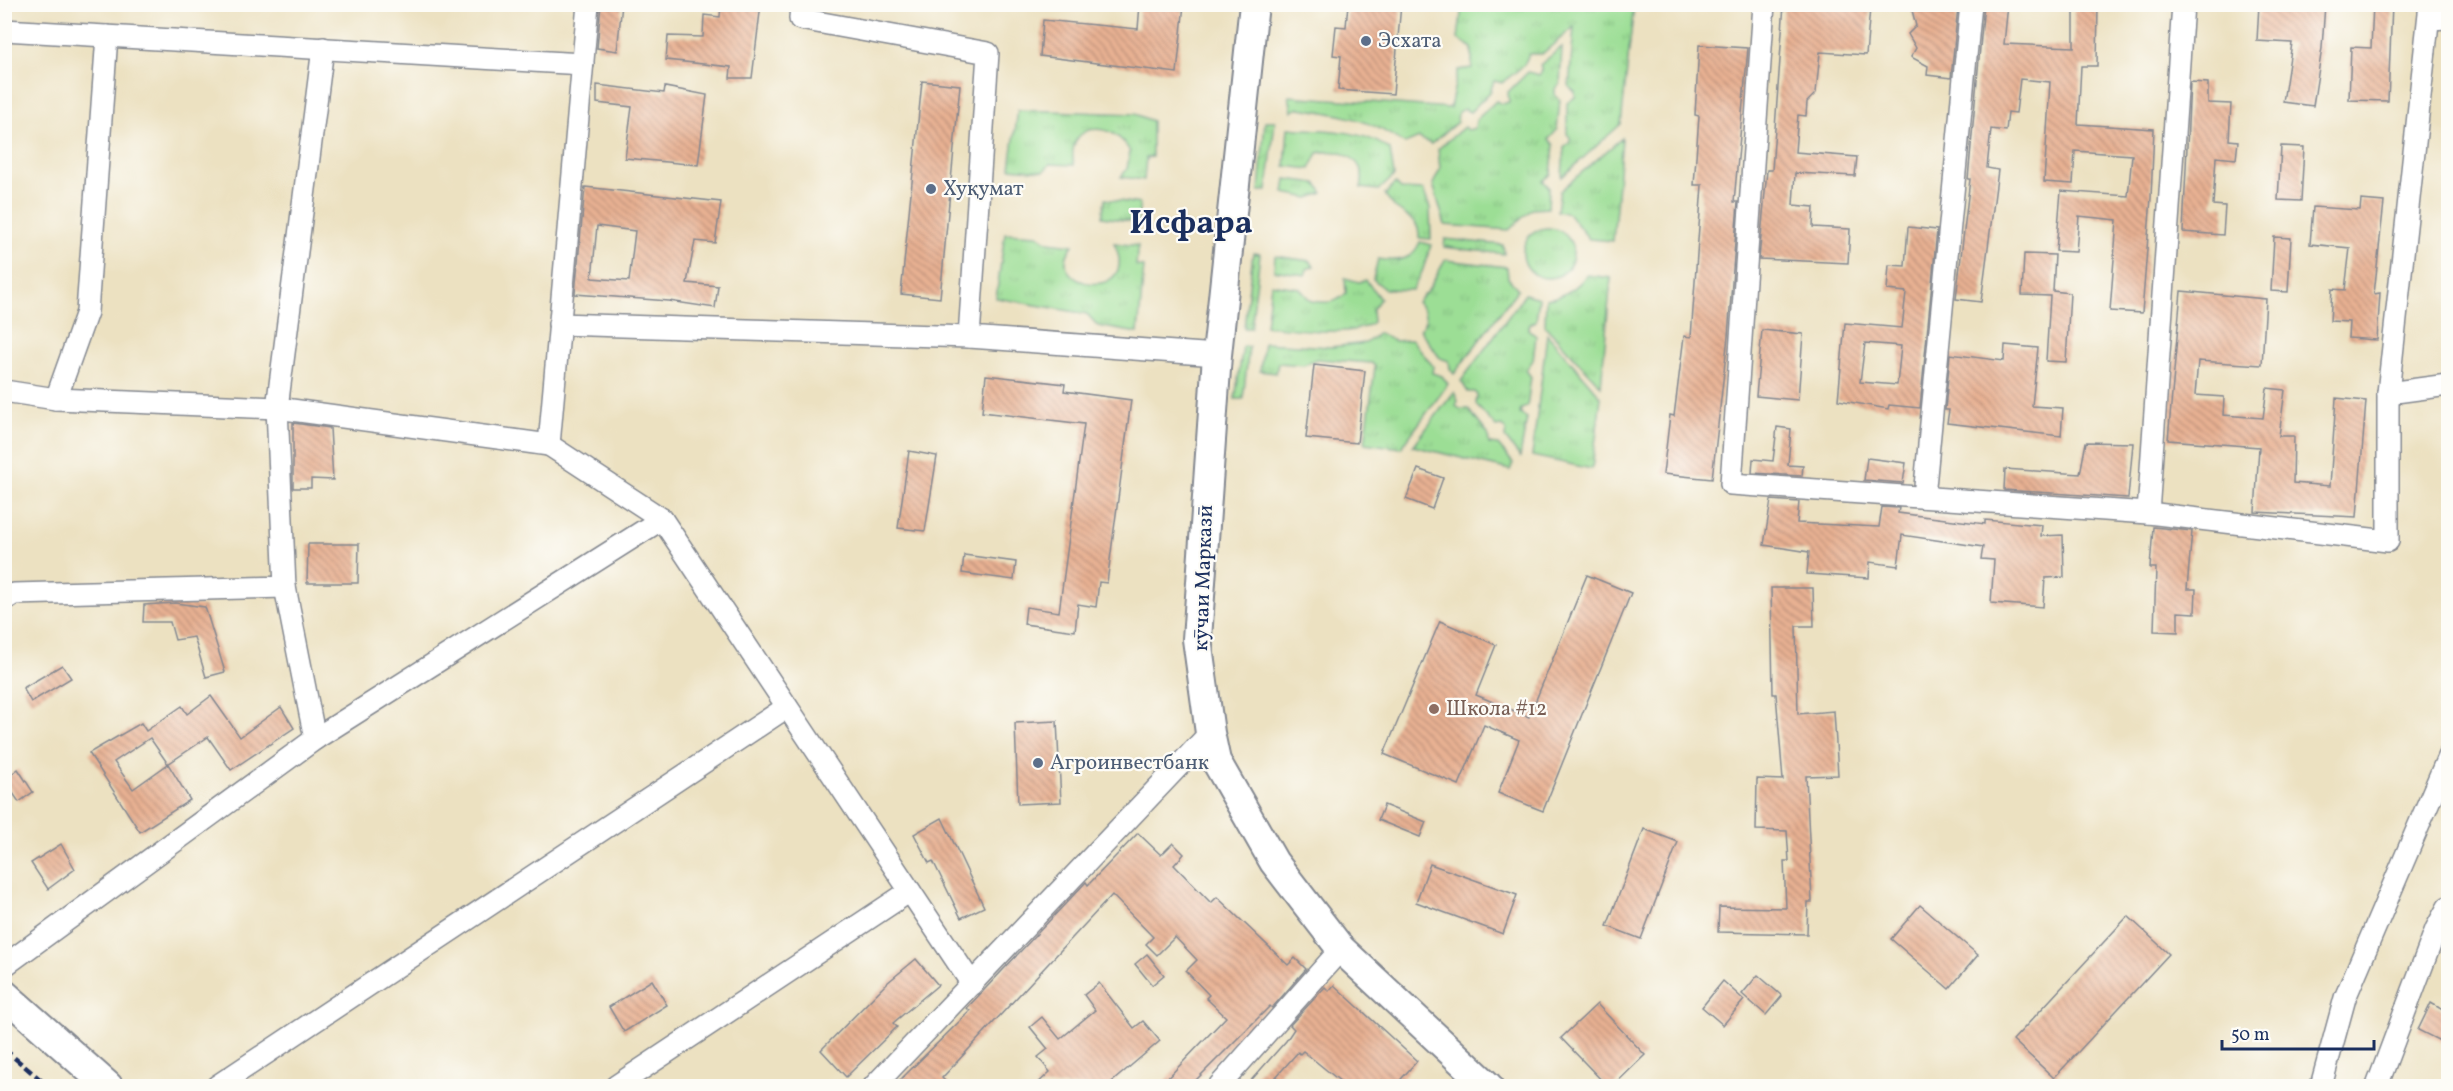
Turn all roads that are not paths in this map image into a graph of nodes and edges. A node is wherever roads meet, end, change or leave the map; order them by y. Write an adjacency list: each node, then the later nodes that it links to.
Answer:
1 (588, 4): 11 (street)
2 (801, 4): 13 (street)
3 (1254, 4): 14 (main road, кӯчаи Марказӣ)
4 (1764, 4): 21 (street)
5 (1971, 4): 21 (street)
6 (2183, 4): 22 (street)
7 (2436, 14): 17 (street)
8 (4, 30): 9 (street)
9 (107, 36): 10 (street); 18 (street)
10 (323, 48): 11 (street); 19 (street)
11 (583, 64): 12 (street)
12 (559, 324): 13 (street); 20 (street)
13 (969, 337): 14 (street)
14 (1217, 355): 27 (main road, кӯчаи Марказӣ)
15 (2448, 385): 17 (street)
16 (4, 391): 18 (street)
17 (2388, 393): 22 (street)
18 (56, 399): 19 (street)
19 (277, 408): 20 (street); 24 (street)
20 (549, 444): 23 (street)
21 (1924, 497): 22 (street)
22 (2148, 513)
23 (662, 519): 26 (street); 28 (street)
24 (285, 586): 25 (street); 28 (street)
25 (4, 600)
26 (787, 707): 30 (street); 37 (street)
27 (1210, 733): 32 (main road, кӯчаи Марказӣ); 34 (street)
28 (315, 739): 33 (street)
29 (2448, 757): 42 (street)
30 (910, 891): 34 (street); 38 (street)
31 (2448, 907): 43 (street)
32 (1341, 949): 40 (street); 41 (main road, кӯчаи Марказӣ)
33 (4, 966)
34 (972, 984): 39 (street)
35 (4, 994): 36 (main road)
36 (108, 1086)
37 (217, 1086)
38 (616, 1086)
39 (874, 1086)
40 (1219, 1086)
41 (1488, 1086)
42 (2321, 1086)
43 (2377, 1086)

